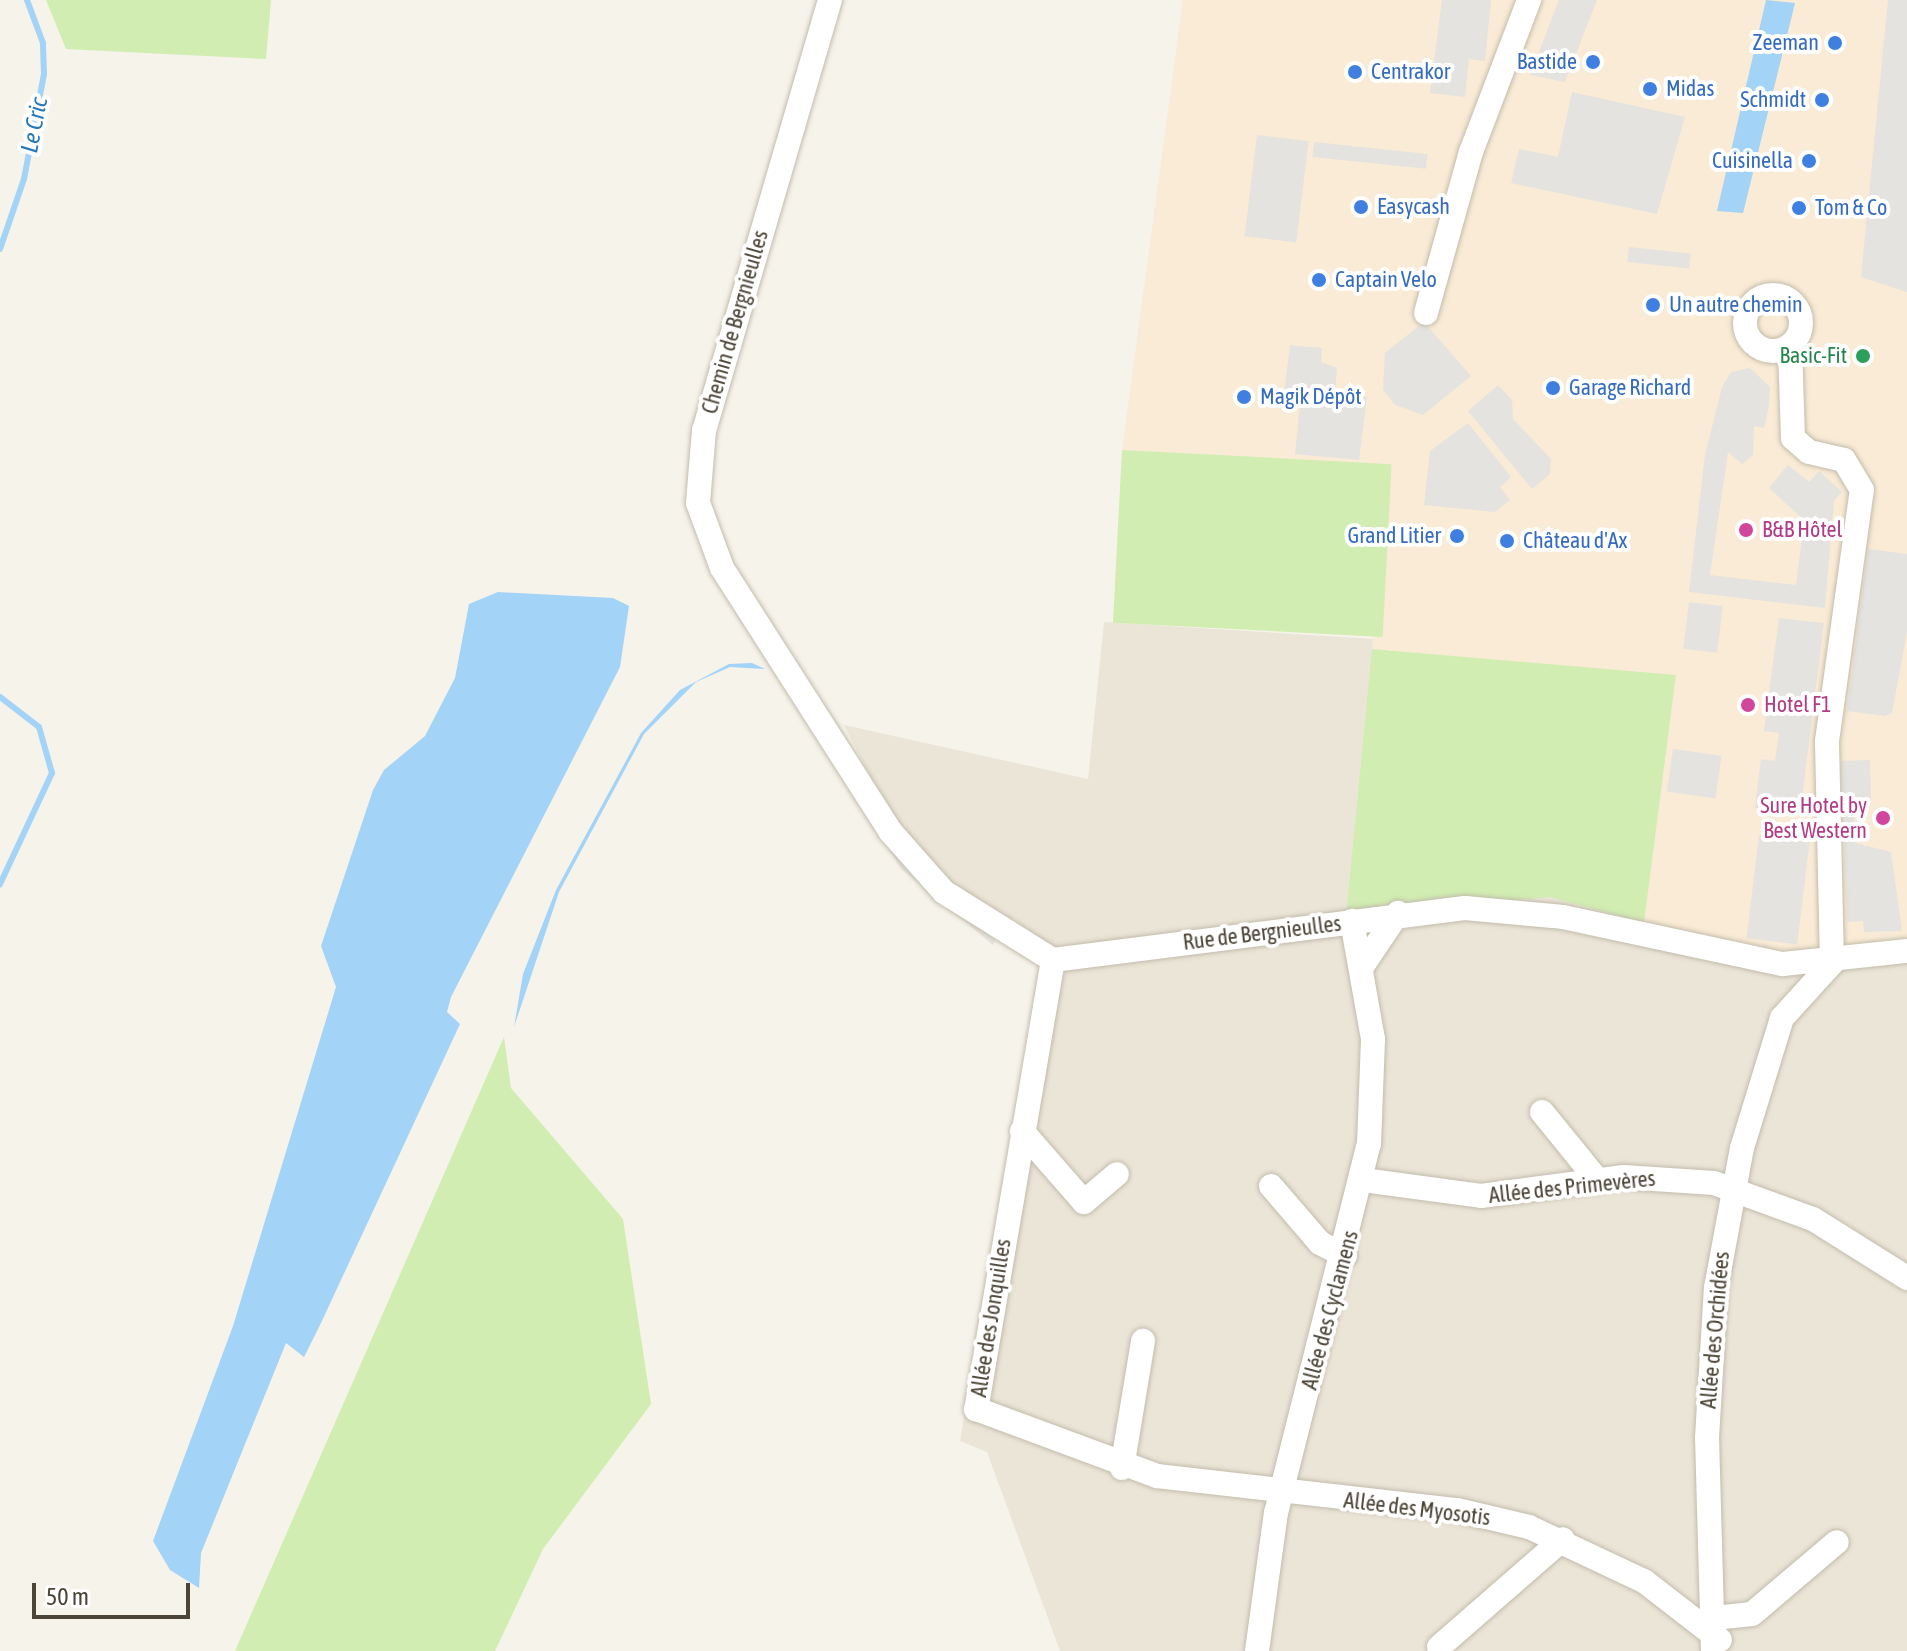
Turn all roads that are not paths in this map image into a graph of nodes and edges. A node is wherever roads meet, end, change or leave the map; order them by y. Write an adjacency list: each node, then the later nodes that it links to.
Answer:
1 (830, 0): 8 (street, Chemin de Bergnieulles)
2 (1529, 0): 3 (street)
3 (1426, 313)
4 (1790, 346): 9 (street)
5 (1398, 913): 6 (street, Rue de Bergnieulles); 10 (street, Rue de Bergnieulles); 11 (street)
6 (1352, 921): 8 (street, Rue de Bergnieulles); 11 (street, Allée des Cyclamens)
7 (1907, 951): 9 (street, Rue de Bergnieulles)
8 (1053, 960): 14 (street, Allée des Jonquilles)
9 (1832, 963): 10 (street, Rue de Bergnieulles); 12 (street, Allée des Orchidées)
10 (1783, 964): 12 (street, Allée des Orchidées)
11 (1363, 965): 16 (street, Allée des Cyclamens)
12 (1782, 1018): 19 (street, Allée des Orchidées)
13 (1542, 1112): 17 (street)
14 (1022, 1131): 15 (street); 23 (street, Allée des Jonquilles)
15 (1117, 1174)
16 (1363, 1180): 17 (street, Allée des Primevères); 20 (street, Allée des Cyclamens)
17 (1598, 1181): 19 (street, Allée des Primevères)
18 (1271, 1186): 20 (street)
19 (1733, 1187): 21 (street, Allée des Primevères); 27 (street, Allée des Orchidées)
20 (1345, 1256): 24 (street, Allée des Cyclamens)
21 (1907, 1278)
22 (1143, 1341): 23 (street)
23 (1122, 1468): 24 (street, Allée des Jonquilles)
24 (1280, 1494): 25 (street, Allée des Myosotis); 29 (street, Allée des Cyclamens)
25 (1563, 1539): 27 (street, Allée des Myosotis); 28 (street)
26 (1837, 1542): 27 (street)
27 (1717, 1638)
28 (1439, 1647)
29 (1257, 1651)

